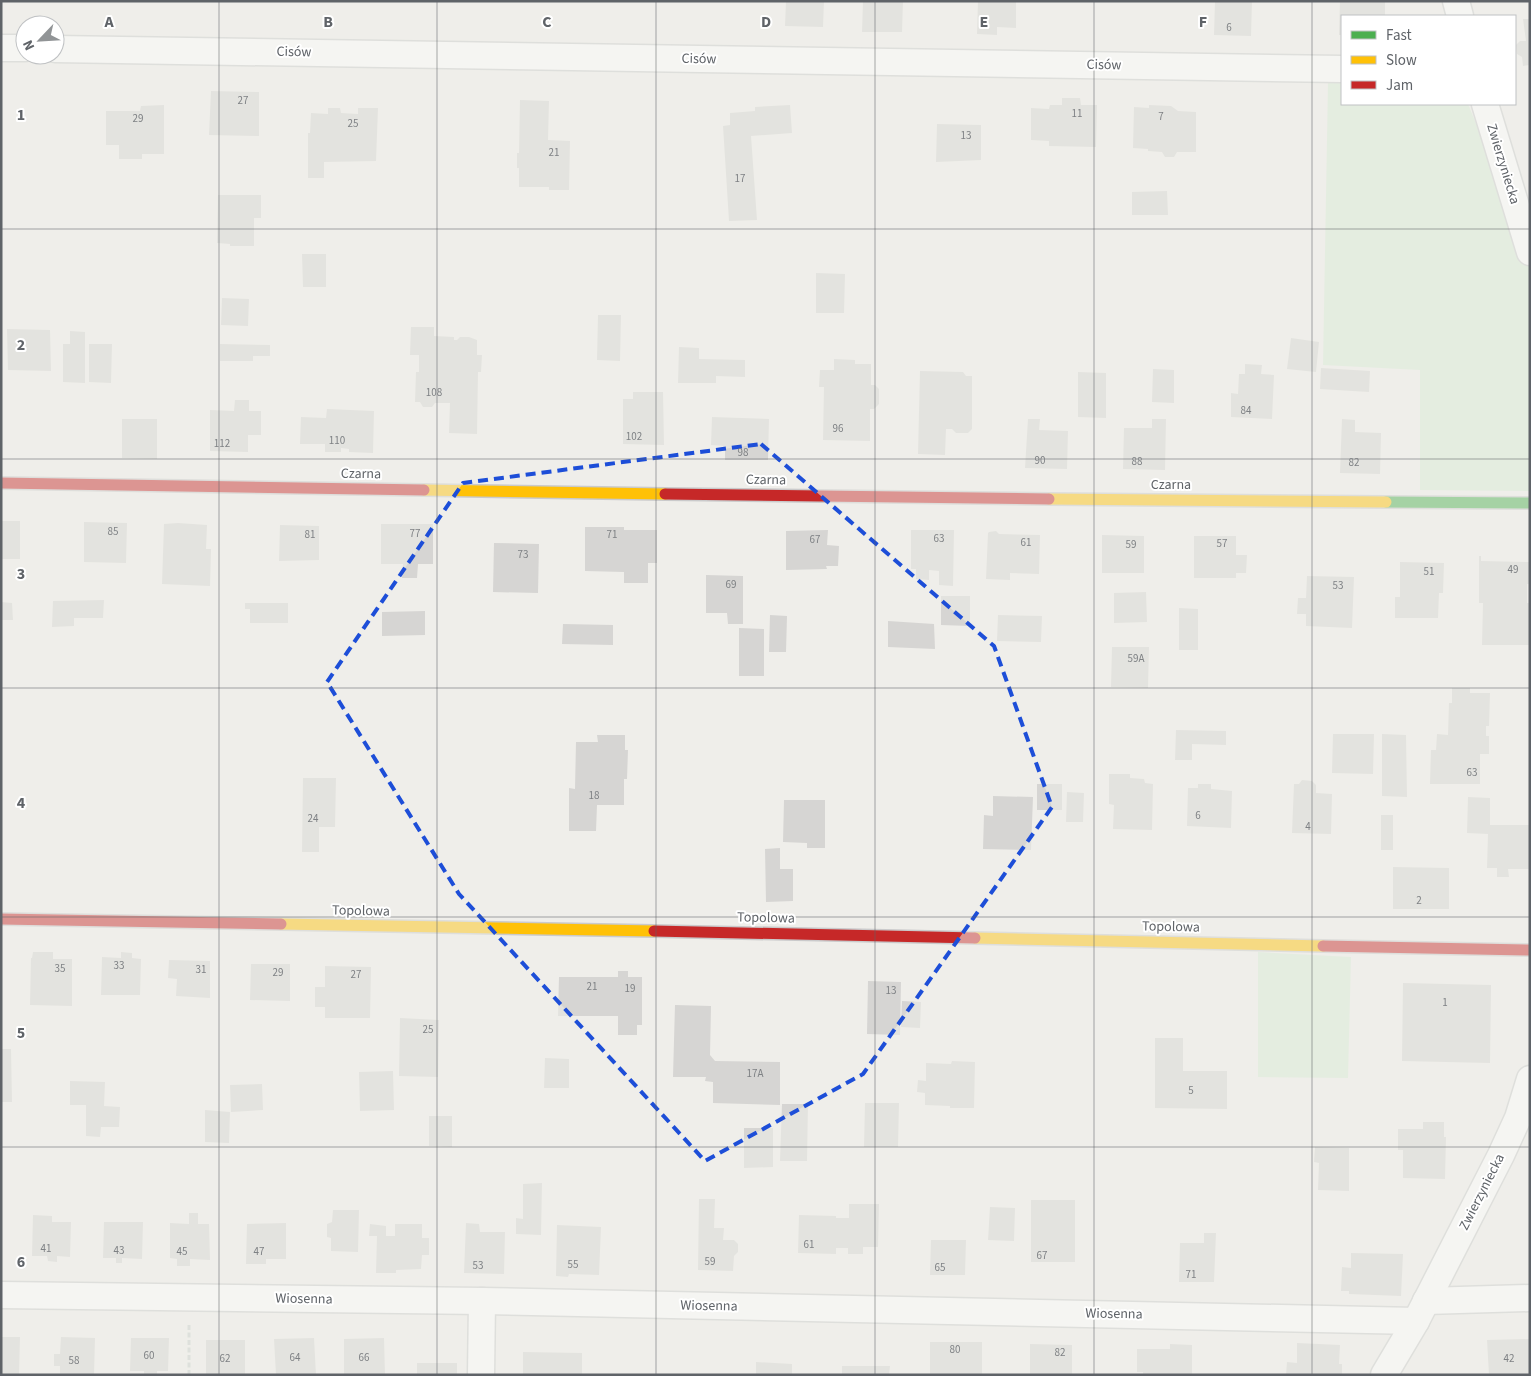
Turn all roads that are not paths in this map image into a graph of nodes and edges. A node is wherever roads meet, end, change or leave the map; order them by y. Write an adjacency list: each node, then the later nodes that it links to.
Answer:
1 (1456, 1): 2 (street)
2 (1460, 15)
3 (1, 48): 4 (street)
4 (15, 48)
5 (65, 48): 6 (street, Cisów)
6 (1341, 69)
7 (1486, 105): 8 (street, Zwierzyniecka)
8 (1530, 252)
9 (1, 482): 10 (street, Czarna)
10 (1530, 503)
11 (1, 919): 12 (street, Topolowa)
12 (1530, 950)
13 (1530, 1079): 17 (street, Zwierzyniecka)
14 (1, 1295): 16 (street, Wiosenna)
15 (1530, 1298): 17 (street)
16 (482, 1301): 17 (street, Wiosenna); 18 (street)
17 (1421, 1311): 19 (street, Zwierzyniecka)
18 (480, 1375)
19 (1384, 1375)

